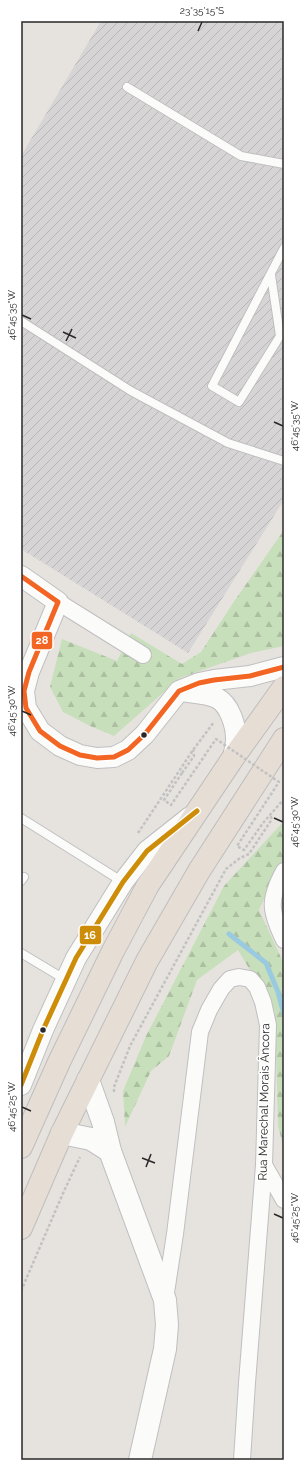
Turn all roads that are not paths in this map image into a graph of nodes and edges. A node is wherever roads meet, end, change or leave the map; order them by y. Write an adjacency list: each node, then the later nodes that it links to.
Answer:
1 (127, 87): 2 (lane)
2 (284, 164)
3 (284, 248): 4 (lane)
4 (271, 275): 4 (lane)
5 (21, 321): 6 (lane)
6 (284, 461)
7 (21, 576): 8 (street)
8 (58, 602): 9 (street); 12 (street)
9 (143, 655)
10 (284, 667): 12 (street)
11 (284, 687): 14 (highway)
12 (179, 691): 14 (street)
13 (284, 739): 22 (highway)
14 (233, 758): 15 (highway)
15 (197, 811): 18 (street); 25 (highway)
16 (21, 818): 18 (lane)
17 (284, 871): 19 (street)
18 (123, 882): 21 (street)
19 (284, 940)
20 (21, 953): 21 (lane)
21 (66, 980): 23 (street)
22 (88, 1080): 24 (highway); 26 (main road)
23 (21, 1085)
24 (62, 1133): 26 (main road); 29 (highway)
25 (21, 1147)
26 (104, 1147): 30 (main road)
27 (264, 1165): 28 (street); 30 (street, Rua Marechal Morais Âncora); 32 (street, Rua Marechal Morais Âncora)
28 (284, 1200)
29 (21, 1228)
30 (165, 1300): 31 (main road)
31 (140, 1460)
32 (242, 1460)

